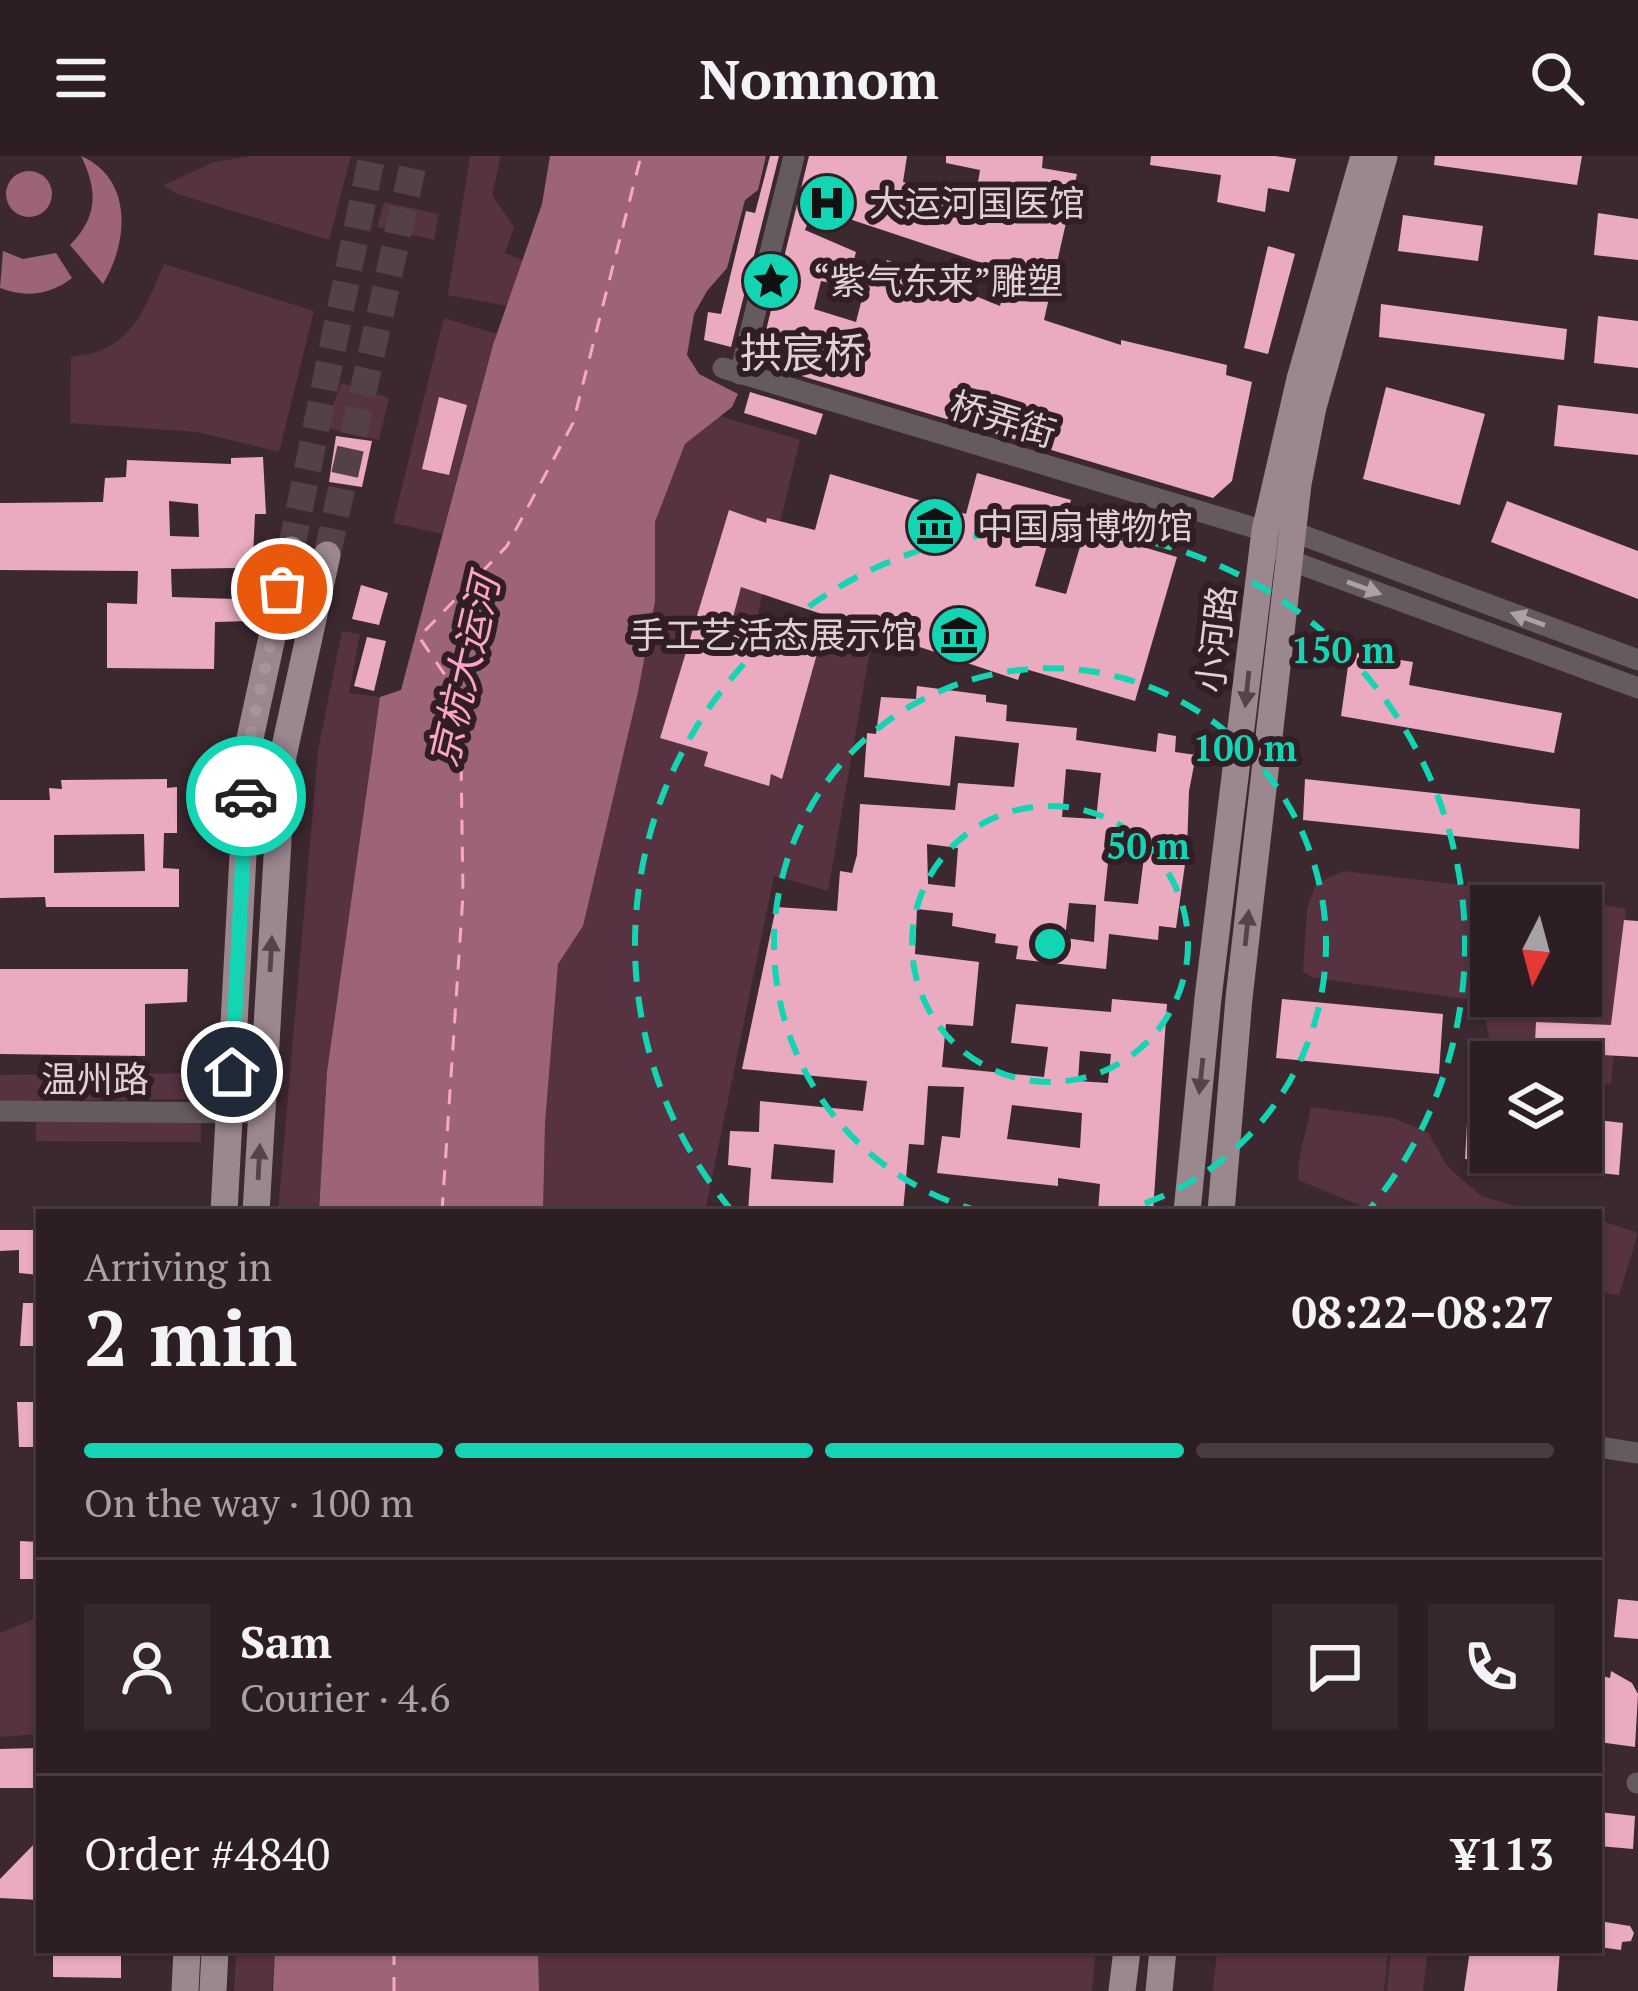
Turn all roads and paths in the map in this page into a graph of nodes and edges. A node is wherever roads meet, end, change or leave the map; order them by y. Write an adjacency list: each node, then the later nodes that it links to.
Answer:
1 (794, 156): 4 (street, 桥弄街)
2 (1364, 156): 4 (main road, 小河路)
3 (1384, 156): 4 (main road, 小河路)
4 (1278, 531): 7 (main road, 小河路); 8 (street, 桥弄街, one-way to 4); 15 (main road, 小河路, one-way to 15)
5 (290, 550): 11 (main road)
6 (327, 555): 12 (main road, one-way to 6)
7 (1289, 560): 9 (street, one-way to 9); 16 (main road, 小河路, one-way to 7)
8 (1638, 660)
9 (1638, 688)
10 (0, 1111): 11 (street, 温州路)
11 (229, 1113): 12 (street, 温州路); 13 (main road)
12 (262, 1113): 14 (main road, one-way to 12)
13 (224, 1209)
14 (256, 1209)
15 (1187, 1209)
16 (1221, 1209)
17 (1602, 1447): 18 (street)
18 (1638, 1453)
19 (187, 1953): 23 (main road)
20 (215, 1953): 24 (main road)
21 (1127, 1953): 25 (main road)
22 (1163, 1953): 26 (main road)
23 (185, 1991)
24 (213, 1991)
25 (1122, 1991)
26 (1159, 1991)

